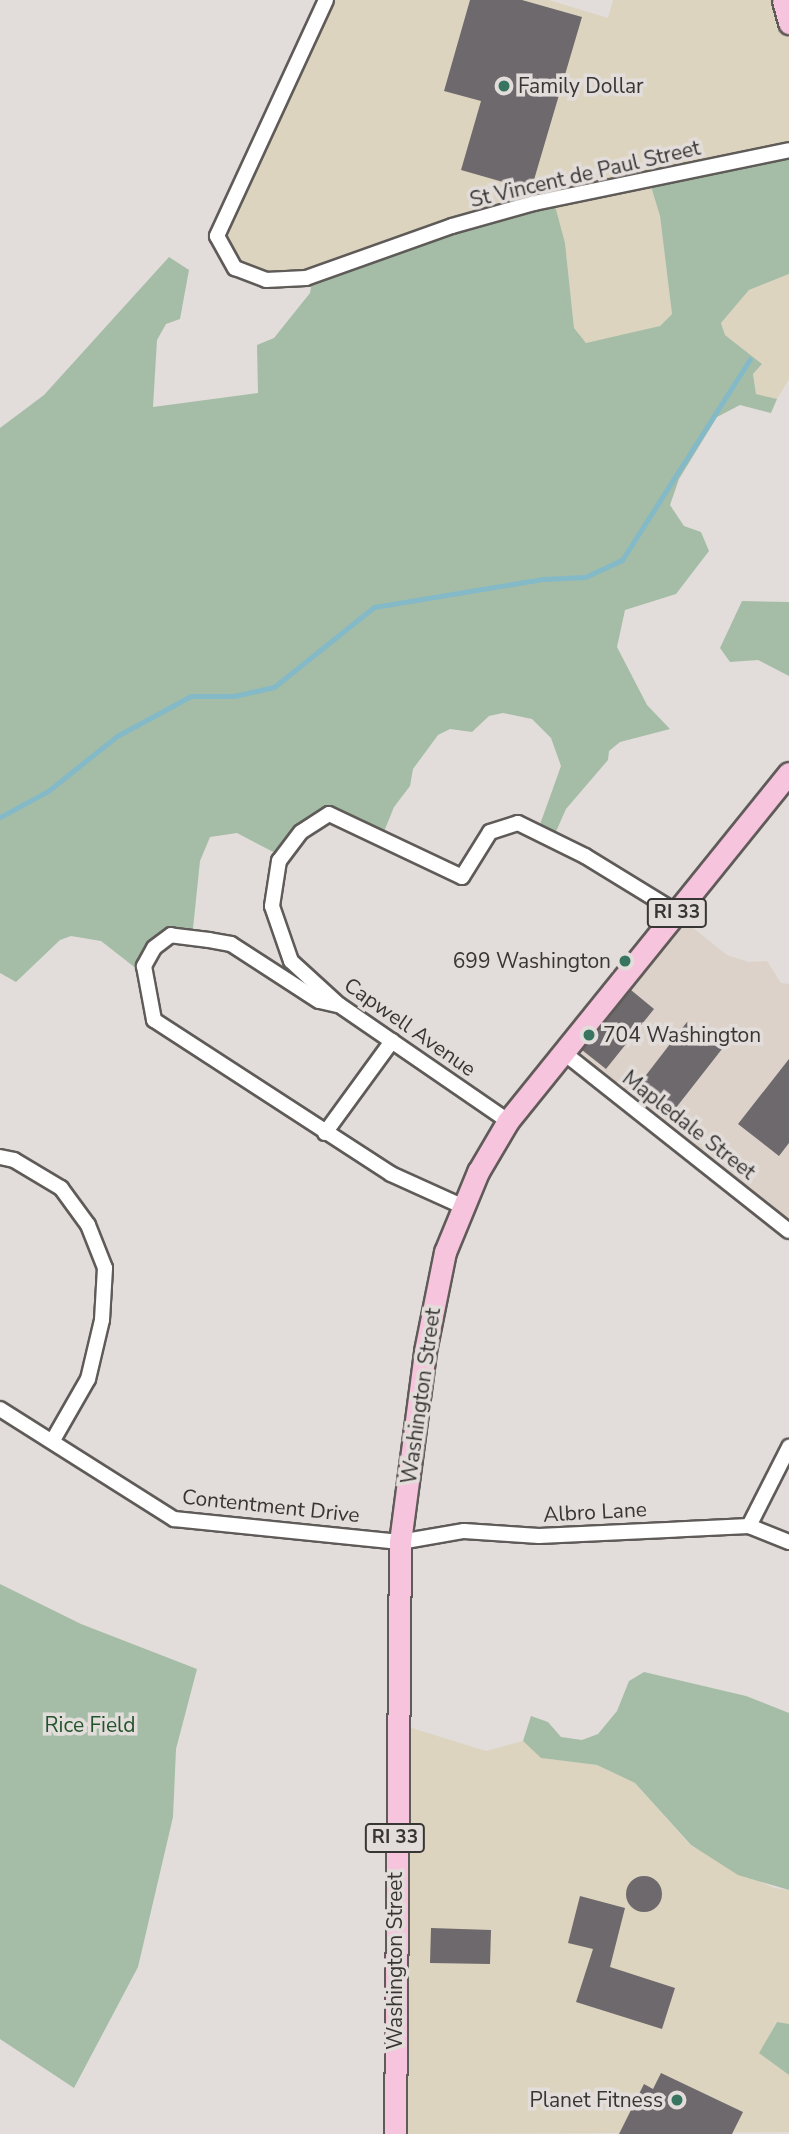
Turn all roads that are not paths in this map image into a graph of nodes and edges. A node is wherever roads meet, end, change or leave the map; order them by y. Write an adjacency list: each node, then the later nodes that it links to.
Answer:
1 (326, 0): 4 (street, St Vincent de Paul Street)
2 (783, 0): 3 (main road)
3 (789, 23)
4 (789, 150)
5 (789, 773): 6 (main road, Washington Street / RI 33)
6 (678, 913): 7 (street, Capwell Avenue); 9 (main road, Washington Street / RI 33)
7 (339, 1005): 8 (street, Capwell Avenue); 11 (street)
8 (392, 1041): 10 (street, Capwell Avenue); 11 (street)
9 (563, 1052): 10 (main road, Washington Street / RI 33); 14 (street, Mapledale Street)
10 (508, 1121): 13 (main road, Washington Street / RI 33)
11 (325, 1133): 13 (street)
12 (0, 1157): 16 (street)
13 (464, 1207): 19 (main road, Washington Street / RI 33)
14 (789, 1231)
15 (0, 1409): 16 (street, Contentment Drive)
16 (54, 1440): 19 (street, Contentment Drive)
17 (789, 1447): 18 (street)
18 (749, 1526): 19 (street, Albro Lane); 20 (street, Albro Lane)
19 (400, 1542): 21 (main road, Washington Street / RI 33)
20 (789, 1542)
21 (395, 2134)

